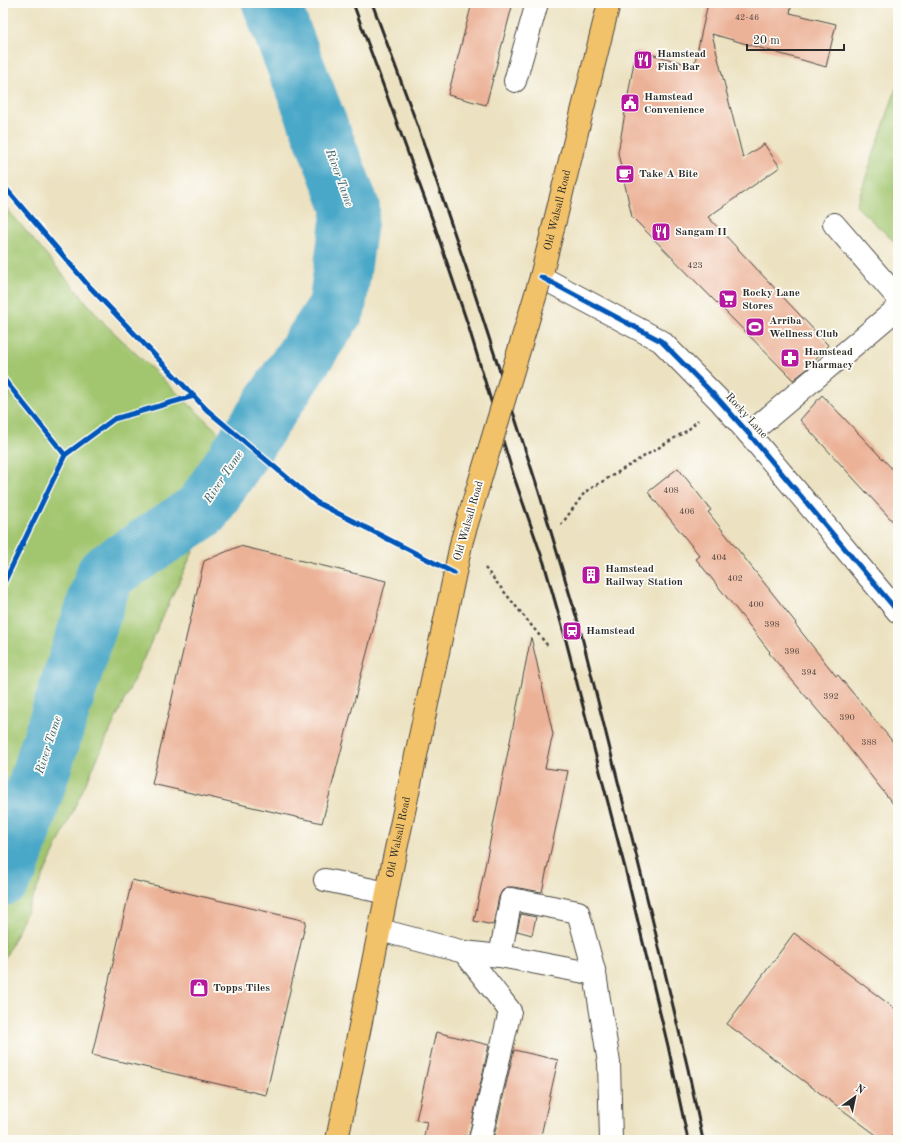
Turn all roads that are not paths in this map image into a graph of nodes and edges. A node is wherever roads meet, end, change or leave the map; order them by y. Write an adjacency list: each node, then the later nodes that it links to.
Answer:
1 (536, 3): 3 (street)
2 (609, 3): 5 (main road, Old Walsall Road)
3 (515, 81)
4 (834, 224): 6 (street)
5 (542, 277): 8 (street, Rocky Lane); 11 (main road, Old Walsall Road, bridge)
6 (898, 298)
7 (898, 308): 8 (street)
8 (749, 434): 9 (street, Rocky Lane)
9 (898, 612)
10 (325, 880): 11 (street)
11 (387, 893): 12 (main road, Old Walsall Road)
12 (380, 930): 13 (street); 16 (main road, Old Walsall Road)
13 (464, 952): 14 (street); 17 (street)
14 (500, 956): 15 (street); 15 (street)
15 (595, 974): 18 (street)
16 (337, 1140)
17 (480, 1140)
18 (611, 1140)

